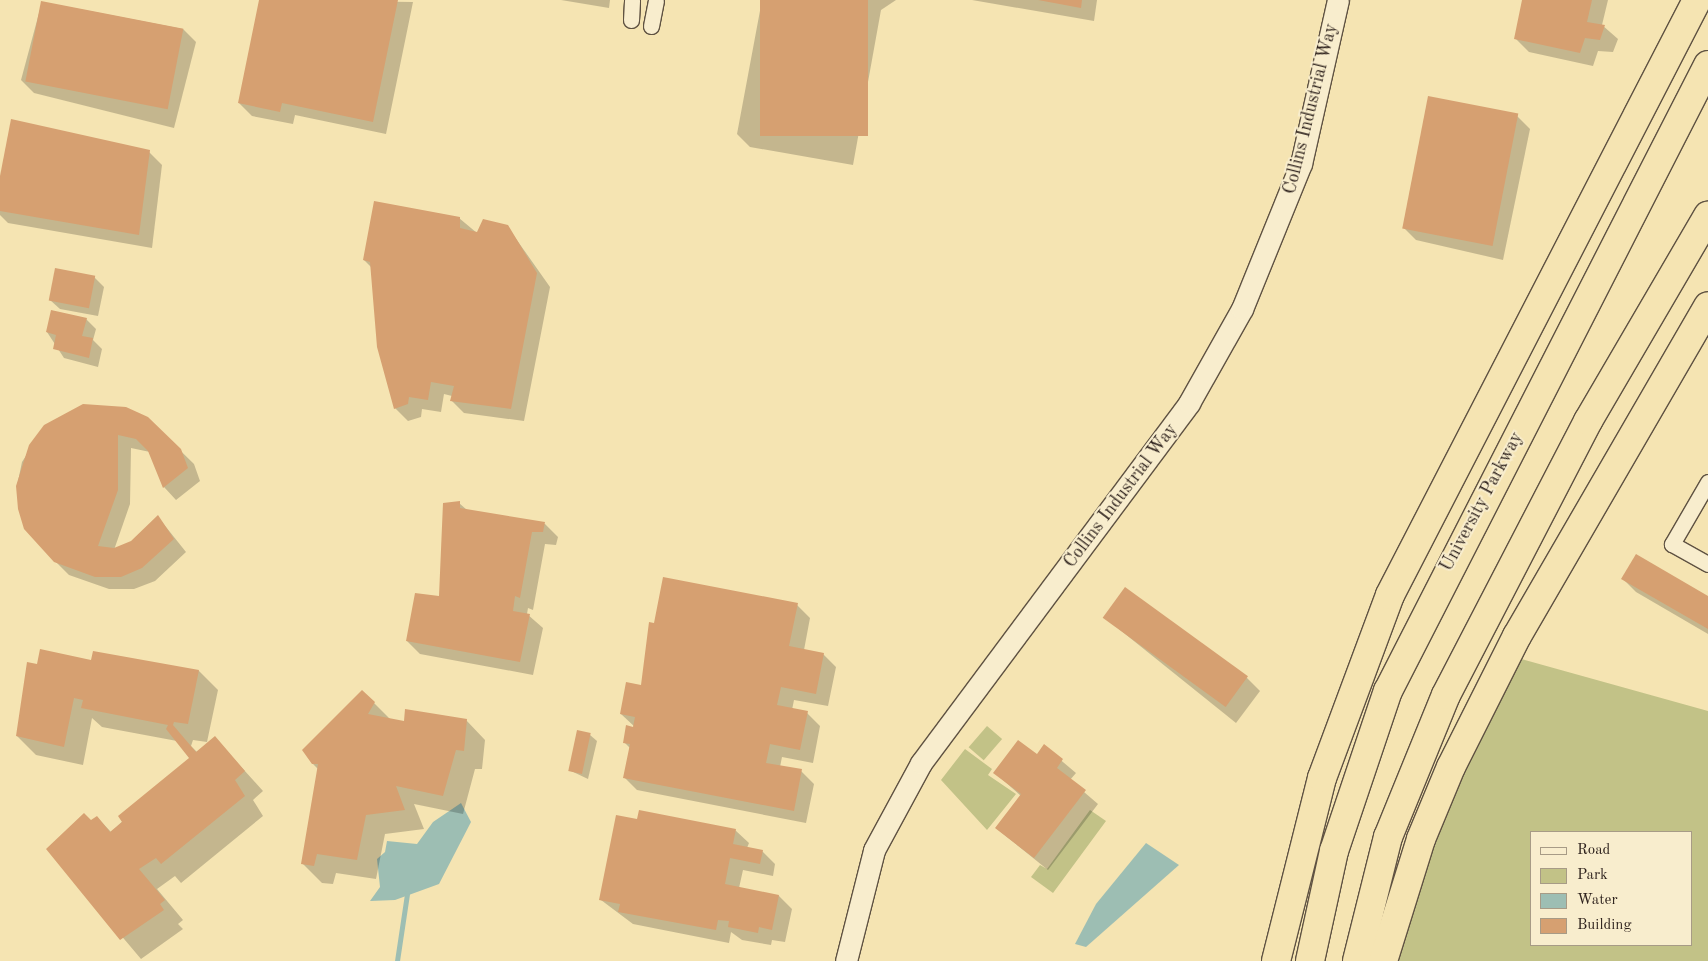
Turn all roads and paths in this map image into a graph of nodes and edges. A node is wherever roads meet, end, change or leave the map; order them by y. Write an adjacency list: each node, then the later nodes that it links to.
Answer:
1 (632, 0): 5 (street)
2 (656, 0): 6 (street)
3 (1338, 0): 14 (street, Collins Industrial Way)
4 (1697, 0): 15 (highway)
5 (631, 20)
6 (651, 26)
7 (1708, 65): 16 (highway, University Parkway)
8 (1708, 216): 17 (highway)
9 (1708, 306): 12 (highway)
10 (1708, 331): 12 (highway)
11 (1708, 482): 13 (street)
12 (1588, 517): 18 (highway)
13 (1708, 564)
14 (846, 961)
15 (1276, 961)
16 (1310, 961)
17 (1357, 961)
18 (1382, 961)

